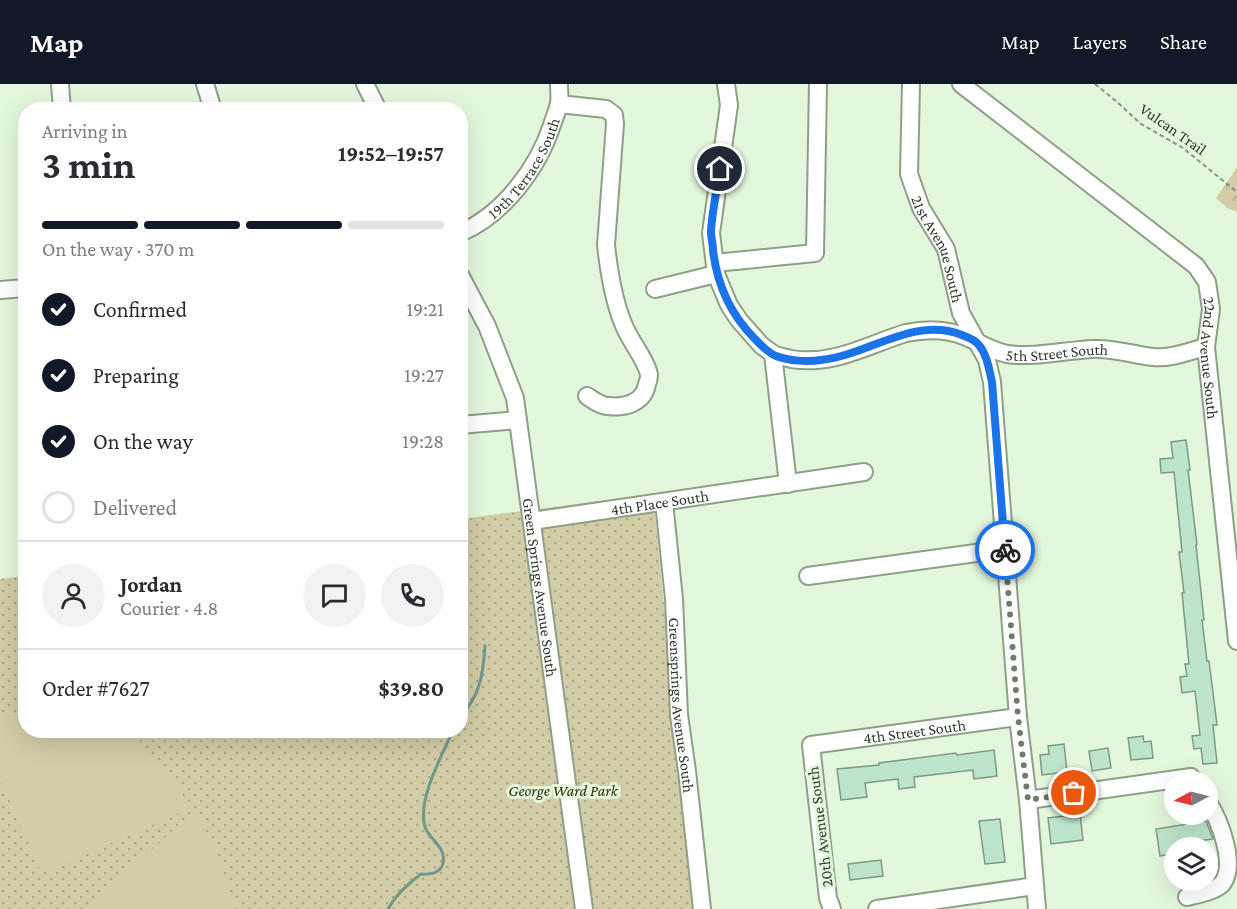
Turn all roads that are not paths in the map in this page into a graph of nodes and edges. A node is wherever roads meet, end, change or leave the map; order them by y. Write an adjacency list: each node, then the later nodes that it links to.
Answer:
1 (60, 84): 9 (street)
2 (205, 84): 10 (street)
3 (365, 84): 11 (street)
4 (560, 84): 12 (street, 19th Terrace South)
5 (726, 84): 14 (street)
6 (818, 84): 14 (street)
7 (911, 84): 19 (street, 21st Avenue South)
8 (961, 84): 20 (street, 22nd Avenue South)
9 (61, 102)
10 (211, 102)
11 (374, 102)
12 (559, 104): 13 (street, 19th Terrace South); 22 (street)
13 (468, 230)
14 (715, 268): 16 (street); 21 (street)
15 (18, 289): 17 (street)
16 (654, 289)
17 (0, 290)
18 (468, 290): 23 (street, Green Springs Avenue South)
19 (977, 342): 20 (street, 5th Street South); 21 (street, 5th Street South); 29 (street, 21st Avenue South)
20 (1206, 347): 31 (street, 22nd Avenue South)
21 (773, 354): 26 (street)
22 (587, 396)
23 (518, 420): 24 (street); 28 (street, Green Springs Avenue South)
24 (468, 424)
25 (864, 472): 26 (street, 4th Place South)
26 (788, 484): 27 (street, 4th Place South)
27 (664, 502): 28 (street, 4th Place South); 41 (street, Greensprings Avenue South)
28 (532, 521): 40 (street, Green Springs Avenue South)
29 (1005, 549): 30 (street); 32 (street, 21st Avenue South)
30 (808, 576)
31 (1237, 641)
32 (1018, 717): 33 (street, 4th Street South); 35 (street, 21st Avenue South)
33 (811, 745): 42 (street, 20th Avenue South)
34 (1164, 783): 35 (street)
35 (1028, 800): 38 (street, 21st Avenue South)
36 (1218, 820): 37 (street)
37 (1233, 875): 39 (street)
38 (1035, 886): 43 (street); 44 (street, 21st Avenue South)
39 (1186, 897)
40 (584, 909)
41 (702, 909)
42 (832, 909)
43 (877, 909)
44 (1038, 909)

